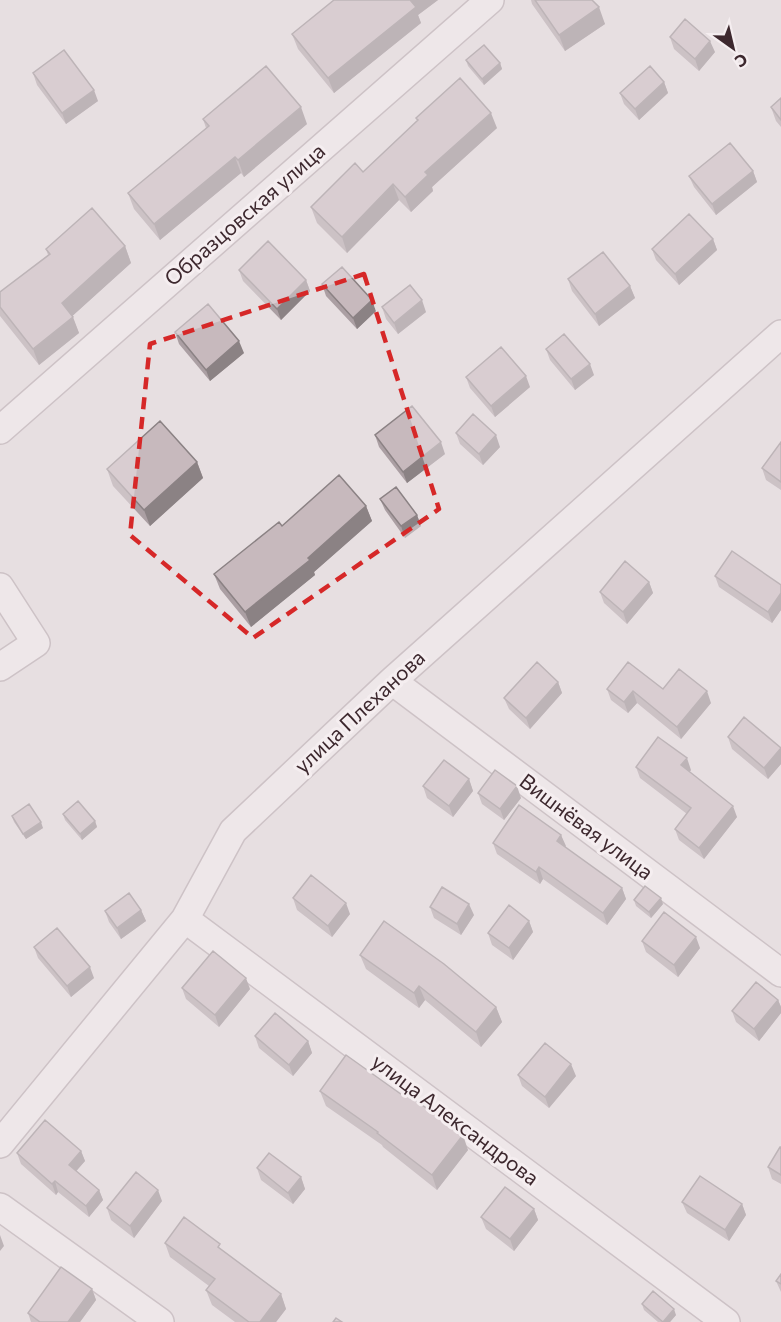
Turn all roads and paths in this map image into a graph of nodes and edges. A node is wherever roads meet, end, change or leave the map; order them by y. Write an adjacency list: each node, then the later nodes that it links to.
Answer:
1 (490, 0): 3 (street, Образцовская улица)
2 (778, 343): 6 (street, улица Плеханова)
3 (0, 430)
4 (0, 587): 5 (street)
5 (0, 667)
6 (392, 681): 7 (street, улица Плеханова); 8 (street, Вишнёвая улица)
7 (184, 919): 9 (street, улица Плеханова); 12 (street, улица Александрова)
8 (781, 973)
9 (0, 1144)
10 (0, 1208): 11 (street)
11 (160, 1322)
12 (726, 1322)

